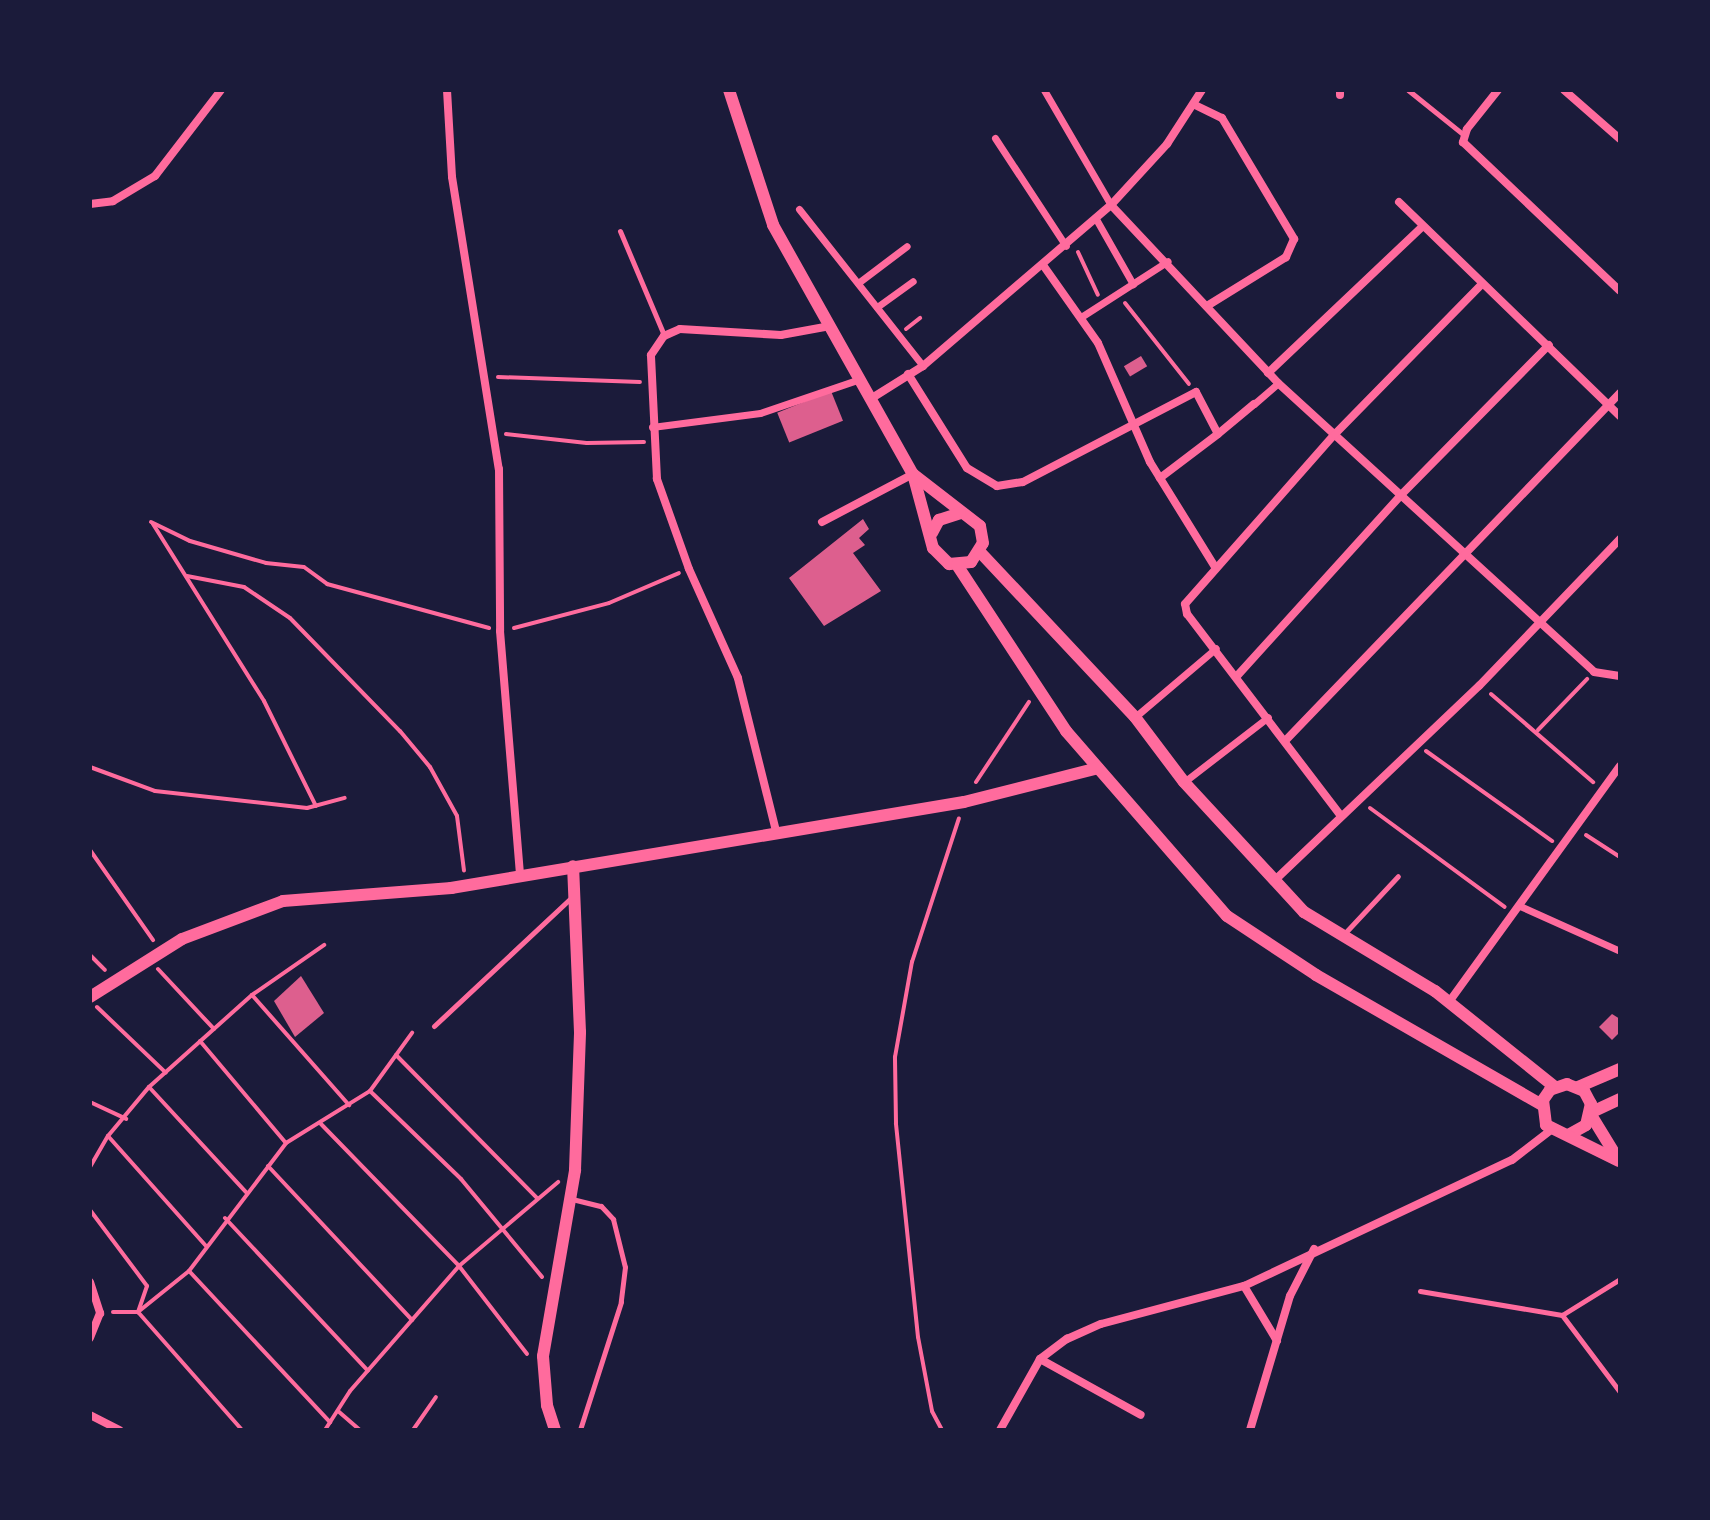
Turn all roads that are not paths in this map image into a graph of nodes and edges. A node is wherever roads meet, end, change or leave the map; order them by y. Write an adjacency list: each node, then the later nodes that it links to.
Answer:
1 (221, 90): 14 (street)
2 (447, 90): 73 (street)
3 (729, 90): 32 (street)
4 (1044, 90): 15 (street)
5 (1408, 90): 10 (lane)
6 (1498, 90): 10 (street)
7 (1201, 91): 9 (street)
8 (1566, 92): 12 (street)
9 (1195, 105): 15 (street); 29 (street)
10 (1464, 135): 28 (street)
11 (995, 138): 20 (street)
12 (1620, 139)
13 (1399, 202): 18 (street)
14 (90, 204)
15 (1111, 205): 17 (street); 22 (street)
16 (799, 209): 25 (street)
17 (1096, 219): 20 (street); 26 (street)
18 (1422, 227): 27 (street); 36 (street)
19 (620, 231): 33 (lane)
20 (1069, 243): 23 (street)
21 (907, 246): 25 (street)
22 (1168, 261): 26 (street); 29 (street)
23 (1043, 265): 31 (street); 35 (street)
24 (913, 281): 30 (street)
25 (858, 283): 30 (street)
26 (1133, 284): 31 (street)
27 (1481, 285): 34 (street); 48 (street)
28 (1620, 291)
29 (1207, 306): 36 (street)
30 (877, 307): 35 (street)
31 (1081, 317): 45 (street)
32 (830, 326): 33 (street); 38 (street)
33 (664, 336): 46 (street)
34 (1549, 345): 43 (street); 51 (street)
35 (923, 366): 37 (street)
36 (1268, 373): 39 (street)
37 (908, 374): 41 (street); 45 (street)
38 (860, 379): 41 (street); 46 (street)
39 (1278, 383): 42 (street); 48 (street)
40 (1620, 393): 43 (street)
41 (872, 398): 49 (street)
42 (1254, 404): 47 (street)
43 (1609, 406): 44 (street); 57 (street)
44 (1620, 416)
45 (1130, 424): 47 (street); 50 (street)
46 (652, 427): 71 (street)
47 (1218, 434): 50 (street)
48 (1335, 434): 51 (street); 59 (street)
49 (913, 474): 52 (street); 53 (street); 54 (street)
50 (1160, 478): 59 (street)
51 (1400, 496): 57 (street); 62 (street)
52 (960, 513): 54 (street); 56 (street)
53 (822, 522)
54 (932, 533): 58 (street)
55 (1620, 539): 60 (street)
56 (980, 552): 58 (street); 64 (street)
57 (1467, 556): 60 (street); 66 (street)
58 (957, 565): 68 (street)
59 (1215, 567): 61 (street)
60 (1542, 623): 63 (street); 70 (street)
61 (1216, 648): 62 (street); 64 (street)
62 (1237, 676): 65 (street)
63 (1620, 676)
64 (1135, 717): 69 (street)
65 (1268, 717): 66 (street); 69 (street)
66 (1285, 741): 70 (street)
67 (1620, 766): 77 (street)
68 (1098, 768): 71 (street); 87 (street)
69 (1184, 782): 75 (street)
70 (1341, 816): 75 (street)
71 (777, 835): 72 (street)
72 (573, 866): 73 (street); 76 (street)
73 (520, 876): 80 (street)
74 (1398, 876): 78 (lane)
75 (1273, 882): 78 (street)
76 (575, 895): 82 (lane); 92 (street)
77 (1520, 906): 79 (street); 81 (street)
78 (1342, 936): 81 (street)
79 (1620, 951)
80 (90, 998)
81 (1449, 1002): 84 (street)
82 (434, 1026)
83 (1620, 1069): 85 (street)
84 (1555, 1087): 85 (street); 87 (street)
85 (1578, 1087): 88 (street)
86 (1620, 1099): 88 (street)
87 (1542, 1105): 89 (street)
88 (1591, 1113): 90 (street); 91 (street)
89 (1551, 1130): 90 (street); 93 (street)
90 (1570, 1134): 91 (street)
91 (1620, 1162)
92 (571, 1199): 106 (street); 107 (lane)
93 (1314, 1249): 96 (street); 100 (street)
94 (1620, 1279): 98 (lane)
95 (90, 1282): 99 (street)
96 (1244, 1286): 100 (street); 101 (street)
97 (1420, 1291): 98 (lane)
98 (1562, 1315): 102 (lane)
99 (90, 1338)
100 (1277, 1341): 109 (street)
101 (1040, 1359): 104 (street); 108 (street)
102 (1620, 1392)
103 (90, 1415): 105 (street)
104 (1141, 1415)
105 (119, 1430)
106 (555, 1430)
107 (580, 1430)
108 (1000, 1430)
109 (1250, 1430)

